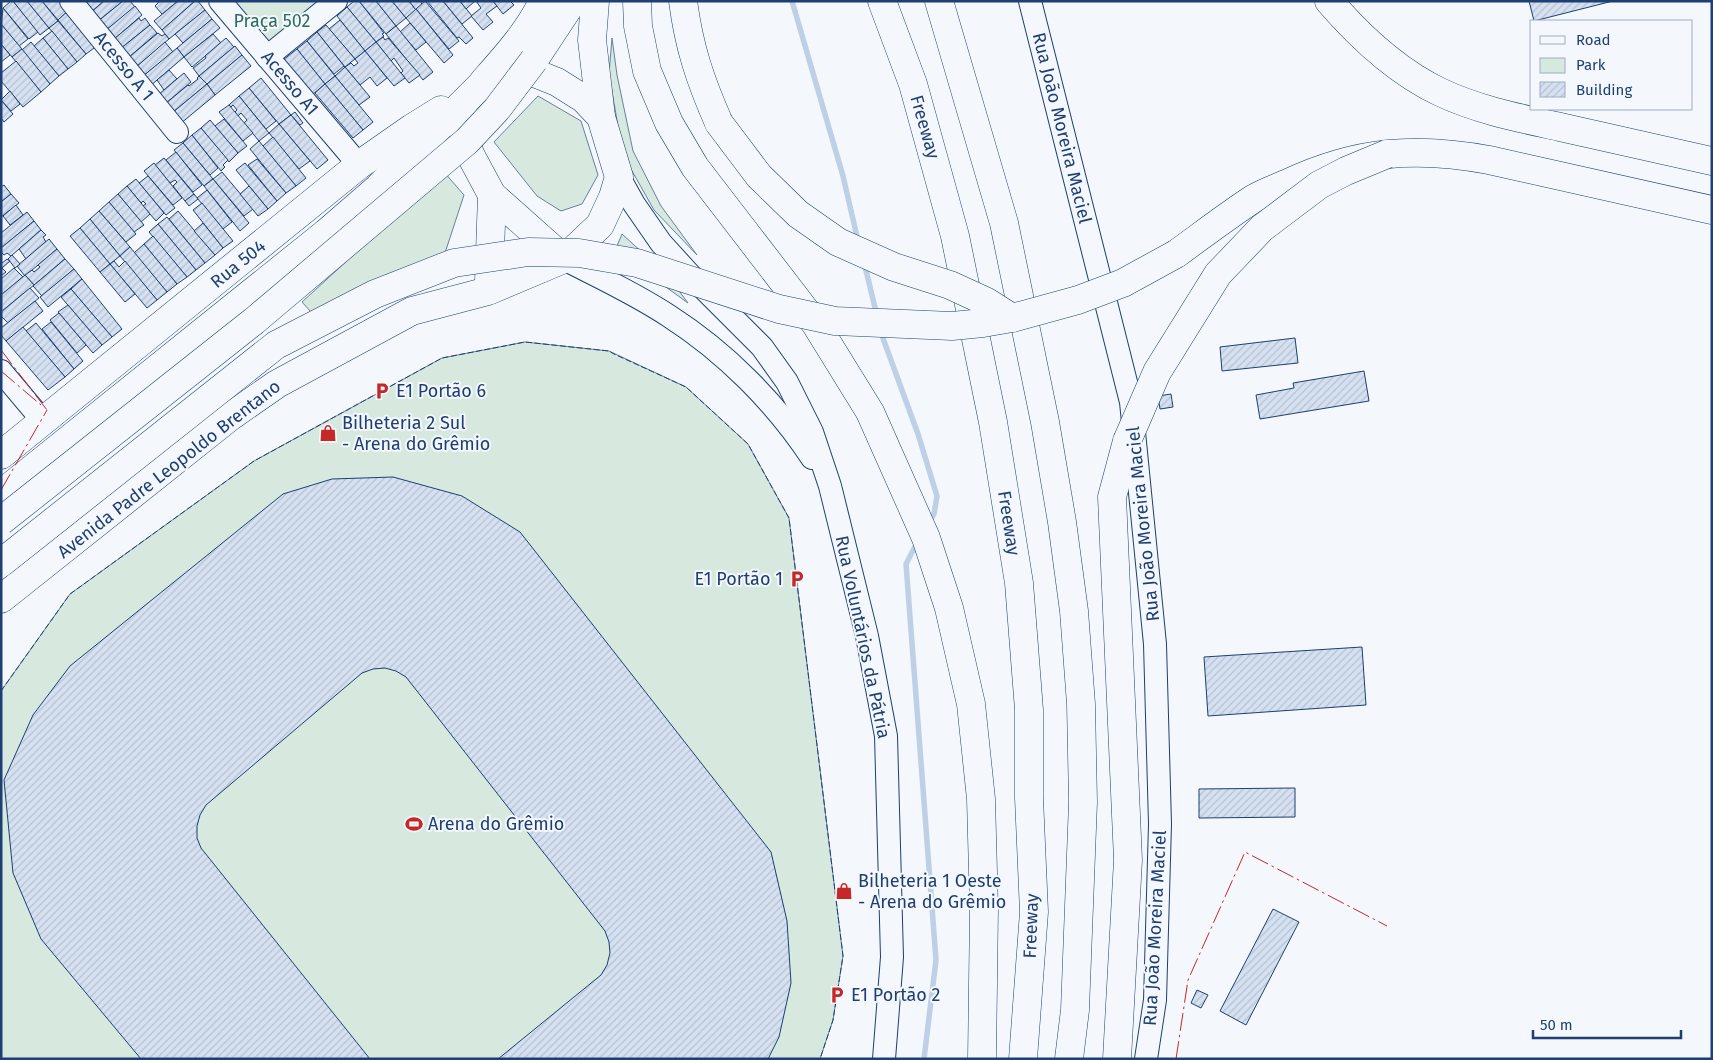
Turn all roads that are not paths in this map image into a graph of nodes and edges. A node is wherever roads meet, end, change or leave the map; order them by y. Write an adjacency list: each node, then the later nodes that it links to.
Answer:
1 (71, 1): 16 (street, Acesso A 1)
2 (220, 1): 13 (street, Acesso A1)
3 (336, 1): 13 (street)
4 (543, 1): 14 (main road, Rua Voluntários da Pátria)
5 (573, 1): 32 (main road, bridge)
6 (595, 1): 15 (main road, Rua Voluntários da Pátria)
7 (637, 1): 36 (main road)
8 (683, 1): 25 (main road, bridge)
9 (882, 1): 37 (main road, Freeway)
10 (939, 1): 38 (main road)
11 (1030, 1): 40 (street, Rua João Moreira Maciel)
12 (1328, 1): 18 (main road)
13 (268, 57): 19 (street, Acesso A1)
14 (482, 84): 15 (main road); 19 (main road, Rua 504); 21 (main road, Rua Voluntários da Pátria); 29 (main road)
15 (601, 117): 20 (main road, Rua Voluntários da Pátria)
16 (177, 132)
17 (1387, 154): 22 (main road); 25 (main road, bridge); 39 (main road, bridge)
18 (1712, 162)
19 (359, 165): 27 (main road, Rua 504)
20 (619, 177): 23 (main road); 30 (street, Rua Voluntários da Pátria)
21 (492, 195): 23 (main road, Rua Voluntários da Pátria); 24 (main road)
22 (1712, 210)
23 (564, 260): 24 (main road, Avenida Padre Leopoldo Brentano); 30 (street, Rua Voluntários da Pátria)
24 (488, 291): 34 (main road, Avenida Padre Leopoldo Brentano)
25 (1012, 318): 33 (main road, bridge)
26 (1, 370): 27 (street)
27 (43, 421): 28 (main road, Rua 504); 29 (main road)
28 (1, 455)
29 (24, 475): 31 (main road)
30 (830, 486): 35 (street, Rua Voluntários da Pátria)
31 (1, 494)
32 (1, 521)
33 (1, 562)
34 (1, 599)
35 (884, 1059)
36 (982, 1059)
37 (1024, 1059)
38 (1069, 1059)
39 (1117, 1059)
40 (1146, 1059)

